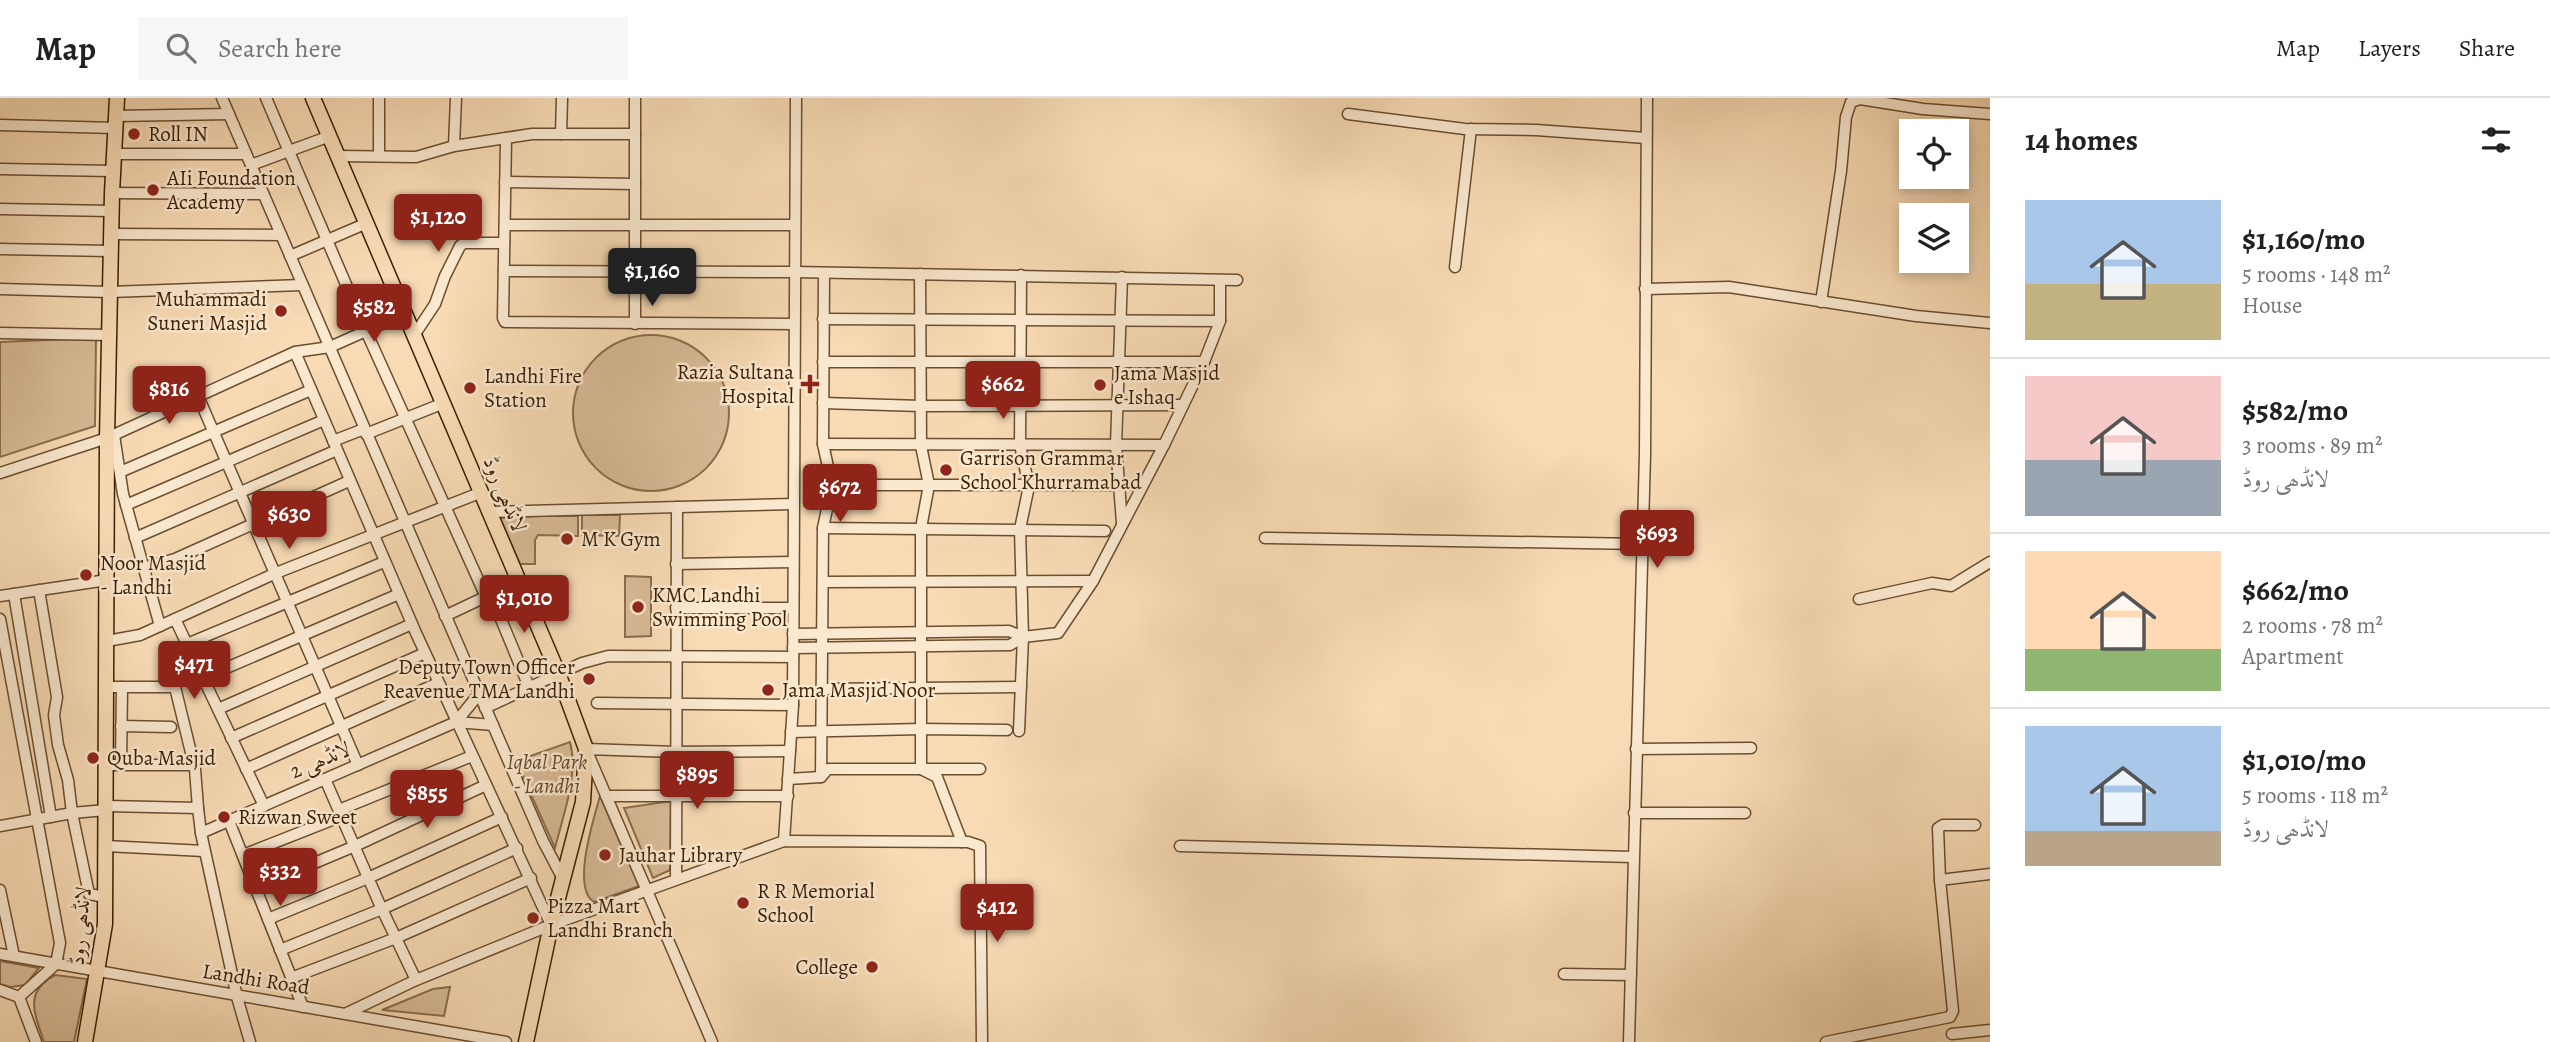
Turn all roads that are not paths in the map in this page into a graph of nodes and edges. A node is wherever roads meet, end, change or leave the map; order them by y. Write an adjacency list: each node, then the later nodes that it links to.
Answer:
1 (117, 98): 15 (main road, لانڈھی روڈ)
2 (222, 98): 12 (street)
3 (266, 98): 24 (street)
4 (313, 98): 20 (main road, لانڈھی روڈ)
5 (379, 98): 28 (street)
6 (456, 98): 23 (street)
7 (562, 98): 18 (street)
8 (635, 98): 19 (street)
9 (796, 98): 40 (street)
10 (1647, 98): 22 (street)
11 (1854, 99): 14 (street); 63 (street)
12 (229, 114): 15 (street); 26 (street)
13 (1348, 114): 17 (street)
14 (1990, 114)
15 (116, 122): 16 (street); 25 (main road, لانڈھی روڈ)
16 (0, 125)
17 (1471, 129): 22 (street); 49 (street)
18 (561, 134): 19 (street); 21 (street)
19 (635, 134): 33 (street)
20 (330, 136): 24 (street); 27 (main road, لانڈھی روڈ)
21 (506, 138): 23 (street); 32 (street)
22 (1646, 138): 61 (street)
23 (454, 146): 28 (street)
24 (289, 151): 29 (street); 44 (street)
25 (114, 154): 26 (street); 31 (main road, لانڈھی روڈ)
26 (246, 154): 29 (street)
27 (338, 156): 28 (street); 38 (main road, لانڈھی روڈ)
28 (379, 156)
29 (251, 165): 35 (street)
30 (0, 169): 31 (street)
31 (113, 171): 34 (main road, لانڈھی روڈ)
32 (505, 181): 33 (street); 39 (street)
33 (635, 184): 41 (street)
34 (112, 193): 35 (street); 37 (main road, لانڈھی روڈ)
35 (263, 194): 43 (street)
36 (0, 209): 37 (street)
37 (112, 211): 42 (main road, لانڈھی روڈ)
38 (367, 223): 44 (street); 64 (main road, لانڈھی روڈ)
39 (505, 225): 41 (street); 45 (street)
40 (795, 225): 41 (street); 52 (street)
41 (635, 227): 51 (street)
42 (111, 234): 43 (street); 47 (main road, لانڈھی روڈ)
43 (281, 235): 48 (street)
44 (327, 240): 48 (street); 73 (street)
45 (504, 243): 50 (street); 75 (street)
46 (0, 249): 47 (street)
47 (111, 251): 62 (main road, لانڈھی روڈ)
48 (290, 256): 59 (street)
49 (1455, 267)
50 (504, 271): 51 (street); 71 (street)
51 (635, 272): 52 (street); 71 (street)
52 (794, 272): 53 (street); 72 (street)
53 (824, 273): 54 (street); 65 (street)
54 (920, 274): 55 (street); 66 (street)
55 (1021, 275): 56 (street); 67 (street)
56 (1122, 277): 57 (street); 68 (street)
57 (1220, 279): 58 (street); 69 (street)
58 (1237, 280)
59 (302, 285): 62 (street); 77 (street)
60 (0, 289): 62 (street)
61 (1645, 289): 63 (street); 128 (street)
62 (110, 292): 76 (main road, لانڈھی روڈ)
63 (1821, 302): 70 (street)
64 (406, 313): 73 (street); 75 (main road, لانڈھی روڈ)
65 (823, 319): 66 (street); 79 (street)
66 (920, 320): 67 (street); 83 (street)
67 (1021, 320): 68 (street); 80 (street)
68 (1121, 321): 69 (street); 81 (street)
69 (1220, 321): 82 (street)
70 (1990, 323)
71 (635, 324): 72 (street)
72 (794, 324): 113 (street)
73 (366, 331): 77 (street); 92 (street)
74 (0, 333): 76 (street)
75 (415, 334): 86 (main road, لانڈھی روڈ)
76 (109, 335): 96 (main road, لانڈھی روڈ)
77 (330, 347): 78 (street); 94 (street)
78 (295, 352): 84 (street); 85 (street)
79 (823, 362): 83 (street); 87 (street)
80 (1021, 362): 81 (street); 83 (street); 89 (street)
81 (1119, 362): 82 (street); 88 (street)
82 (1204, 362): 90 (street)
83 (920, 363): 91 (street)
84 (311, 390): 93 (street); 95 (street)
85 (198, 396): 95 (street); 96 (street)
86 (444, 403): 92 (street); 112 (main road, لانڈھی روڈ)
87 (823, 403): 91 (street); 97 (street)
88 (1117, 404): 89 (street); 90 (street); 99 (street)
89 (1021, 405): 91 (street); 102 (street)
90 (1183, 405): 100 (street)
91 (921, 406): 101 (street)
92 (406, 418): 94 (street); 116 (street)
93 (324, 420): 98 (street); 103 (street)
94 (365, 431): 98 (street); 119 (street)
95 (214, 432): 103 (street); 104 (street)
96 (110, 436): 104 (street); 105 (street); 135 (main road, لانڈھی روڈ)
97 (823, 444): 101 (street); 107 (street)
98 (335, 445): 106 (street); 111 (street)
99 (1116, 445): 100 (street); 102 (street); 109 (street)
100 (1164, 445): 120 (street)
101 (921, 446): 102 (street); 108 (street)
102 (1020, 446): 110 (street)
103 (227, 461): 111 (street); 114 (street)
104 (120, 472): 114 (street)
105 (0, 473)
106 (349, 481): 118 (street); 125 (street)
107 (832, 485): 108 (street); 121 (street)
108 (929, 485): 110 (street); 122 (street)
109 (1120, 485): 110 (street); 120 (street)
110 (1029, 486): 123 (street)
111 (240, 492): 118 (street); 126 (street)
112 (482, 492): 116 (street); 117 (main road, لانڈھی روڈ)
113 (793, 504): 115 (street); 130 (street)
114 (125, 505): 126 (street)
115 (677, 507): 117 (street); 132 (street)
116 (446, 508): 119 (street); 145 (street)
117 (490, 512): 138 (main road, لانڈھی روڈ)
118 (253, 522): 133 (street); 134 (street)
119 (404, 523): 125 (street); 150 (street)
120 (1122, 524): 137 (street)
121 (823, 528): 122 (street); 139 (street)
122 (921, 528): 123 (street); 140 (street)
123 (1020, 528): 124 (street); 136 (street)
124 (1105, 531)
125 (372, 534): 129 (street); 134 (street)
126 (135, 538): 133 (street)
127 (1265, 538): 128 (street)
128 (1642, 544): 197 (street)
129 (384, 562): 143 (street); 147 (street)
130 (793, 562): 132 (street); 149 (street)
131 (1990, 562): 146 (street)
132 (677, 565): 148 (street)
133 (144, 568): 154 (street)
134 (276, 573): 147 (street); 152 (street)
135 (107, 580): 141 (street); 160 (main road, لانڈھی روڈ)
136 (1020, 581): 137 (street); 140 (street); 159 (street)
137 (1093, 581): 159 (street)
138 (519, 582): 145 (street); 168 (main road, لانڈھی روڈ)
139 (824, 582): 140 (street); 157 (street)
140 (920, 582): 155 (street)
141 (39, 590): 142 (street); 217 (street)
142 (14, 594): 144 (street); 221 (street)
143 (399, 594): 153 (street); 158 (street)
144 (0, 596)
145 (488, 596): 150 (street); 173 (street)
146 (1859, 599)
147 (288, 602): 158 (street); 161 (street)
148 (676, 608): 149 (street); 166 (street)
149 (793, 608): 156 (street)
150 (445, 616): 177 (street)
151 (0, 619): 223 (street)
152 (175, 619): 154 (street); 161 (street)
153 (412, 625): 164 (street); 167 (street)
154 (160, 626): 160 (street)
155 (920, 632): 157 (street); 159 (street); 162 (street)
156 (793, 634): 157 (street); 165 (street)
157 (824, 634): 163 (street)
158 (302, 635): 167 (street); 169 (street)
159 (1023, 637): 162 (street); 174 (street)
160 (107, 640): 171 (main road, لانڈھی روڈ)
161 (187, 644): 169 (street)
162 (920, 646): 163 (street); 176 (street)
163 (824, 648): 165 (street); 175 (street)
164 (425, 653): 170 (street); 178 (street)
165 (793, 653): 166 (street); 181 (street)
166 (676, 657): 168 (street); 180 (street)
167 (315, 665): 178 (street); 183 (street)
168 (558, 673): 173 (street); 196 (main road, لانڈھی روڈ)
169 (203, 678): 183 (street)
170 (438, 683): 184 (street); 188 (street)
171 (106, 687): 172 (street); 201 (main road, لانڈھی روڈ)
172 (122, 687): 186 (street); 202 (street)
173 (529, 687): 182 (street)
174 (1021, 687): 176 (street); 192 (street)
175 (823, 688): 176 (street); 190 (street)
176 (921, 690): 189 (street)
177 (479, 694): 182 (street); 184 (street)
178 (328, 696): 188 (street); 194 (street)
179 (597, 703): 180 (street)
180 (676, 704): 181 (street); 199 (street)
181 (793, 705): 193 (street)
182 (485, 708): 185 (street)
183 (218, 709): 194 (street)
184 (456, 722): 185 (street); 200 (street); 203 (street, لانڈھی 2)
185 (493, 725): 240 (street)
186 (121, 726): 187 (street); 201 (street)
187 (171, 727)
188 (341, 727): 203 (street); 204 (street)
189 (921, 729): 190 (street); 191 (street); 205 (street)
190 (823, 730): 193 (street); 207 (street)
191 (1007, 730)
192 (1019, 731)
193 (791, 732): 198 (street)
194 (231, 738): 204 (street)
195 (1751, 748): 197 (street)
196 (586, 749): 199 (street); 211 (street); 240 (main road, لانڈھی روڈ)
197 (1636, 749): 219 (street)
198 (790, 751): 199 (street); 209 (street)
199 (676, 752): 212 (street)
200 (472, 756): 210 (street); 218 (street)
201 (113, 765): 202 (street); 216 (main road, لانڈھی روڈ)
202 (194, 765): 215 (street)
203 (358, 765): 208 (street, لانڈھی 2)
204 (246, 769): 214 (street)
205 (921, 769): 206 (street); 207 (street); 229 (street)
206 (980, 769)
207 (821, 777): 209 (street)
208 (325, 779): 214 (street, لانڈھی 2); 218 (street)
209 (788, 779): 213 (street)
210 (486, 785): 222 (street); 231 (street)
211 (606, 796): 212 (street); 245 (street)
212 (677, 796): 213 (street); 241 (street)
213 (788, 796): 228 (street)
214 (264, 806): 224 (street, لانڈھی 2)
215 (198, 807): 216 (street); 227 (street)
216 (106, 808): 217 (street); 230 (main road, لانڈھی روڈ)
217 (72, 813): 221 (street); 246 (street)
218 (340, 813): 231 (street); 235 (street)
219 (1634, 813): 220 (street); 236 (street)
220 (1745, 813)
221 (51, 817): 223 (street)
222 (502, 817): 233 (street); 238 (street)
223 (36, 820): 226 (street); 254 (street)
224 (229, 821): 227 (street, لانڈھی 2); 235 (street)
225 (1975, 825): 242 (street)
226 (0, 826)
227 (201, 833): 234 (street)
228 (784, 841): 229 (street); 241 (street)
229 (962, 842): 274 (street)
230 (106, 846): 234 (street); 246 (main road, لانڈھی روڈ)
231 (355, 846): 238 (street); 243 (street)
232 (1180, 846): 236 (street)
233 (516, 848): 239 (street); 247 (street)
234 (204, 851): 262 (street)
235 (243, 855): 243 (street)
236 (1633, 857): 257 (street)
237 (1990, 874): 242 (street)
238 (368, 878): 247 (street); 248 (street)
239 (531, 878): 249 (street); 250 (street)
240 (563, 878): 249 (main road, لانڈھی روڈ)
241 (676, 879): 245 (street)
242 (1940, 880): 265 (street)
243 (255, 888): 248 (street)
244 (0, 890): 253 (street)
245 (646, 890): 249 (street); 273 (street)
246 (105, 897): 255 (main road, لانڈھی روڈ)
247 (382, 909): 250 (street); 251 (street)
248 (268, 919): 251 (street)
249 (551, 925): 259 (street); 272 (main road, لانڈھی روڈ)
250 (396, 938): 258 (street); 259 (street)
251 (280, 950): 258 (street)
252 (0, 954): 253 (street, Landhi Road)
253 (14, 956): 254 (street, Landhi Road)
254 (56, 964): 255 (street, Landhi Road); 261 (street)
255 (98, 972): 262 (street, Landhi Road); 269 (main road, لانڈھی روڈ)
256 (1564, 974): 257 (street)
257 (1630, 975): 275 (street)
258 (291, 978): 263 (street)
259 (416, 980): 264 (street)
260 (0, 990): 261 (street)
261 (19, 997): 268 (street)
262 (237, 997): 263 (street, Landhi Road); 270 (street)
263 (303, 1007): 264 (street, Landhi Road)
264 (347, 1013): 271 (street, Landhi Road)
265 (1950, 1017): 267 (street); 276 (street)
266 (1990, 1030): 267 (street)
267 (1953, 1038)
268 (36, 1042)
269 (85, 1042)
270 (250, 1042)
271 (506, 1042)
272 (526, 1042)
273 (712, 1042)
274 (982, 1042)
275 (1629, 1042)
276 (1826, 1042)

